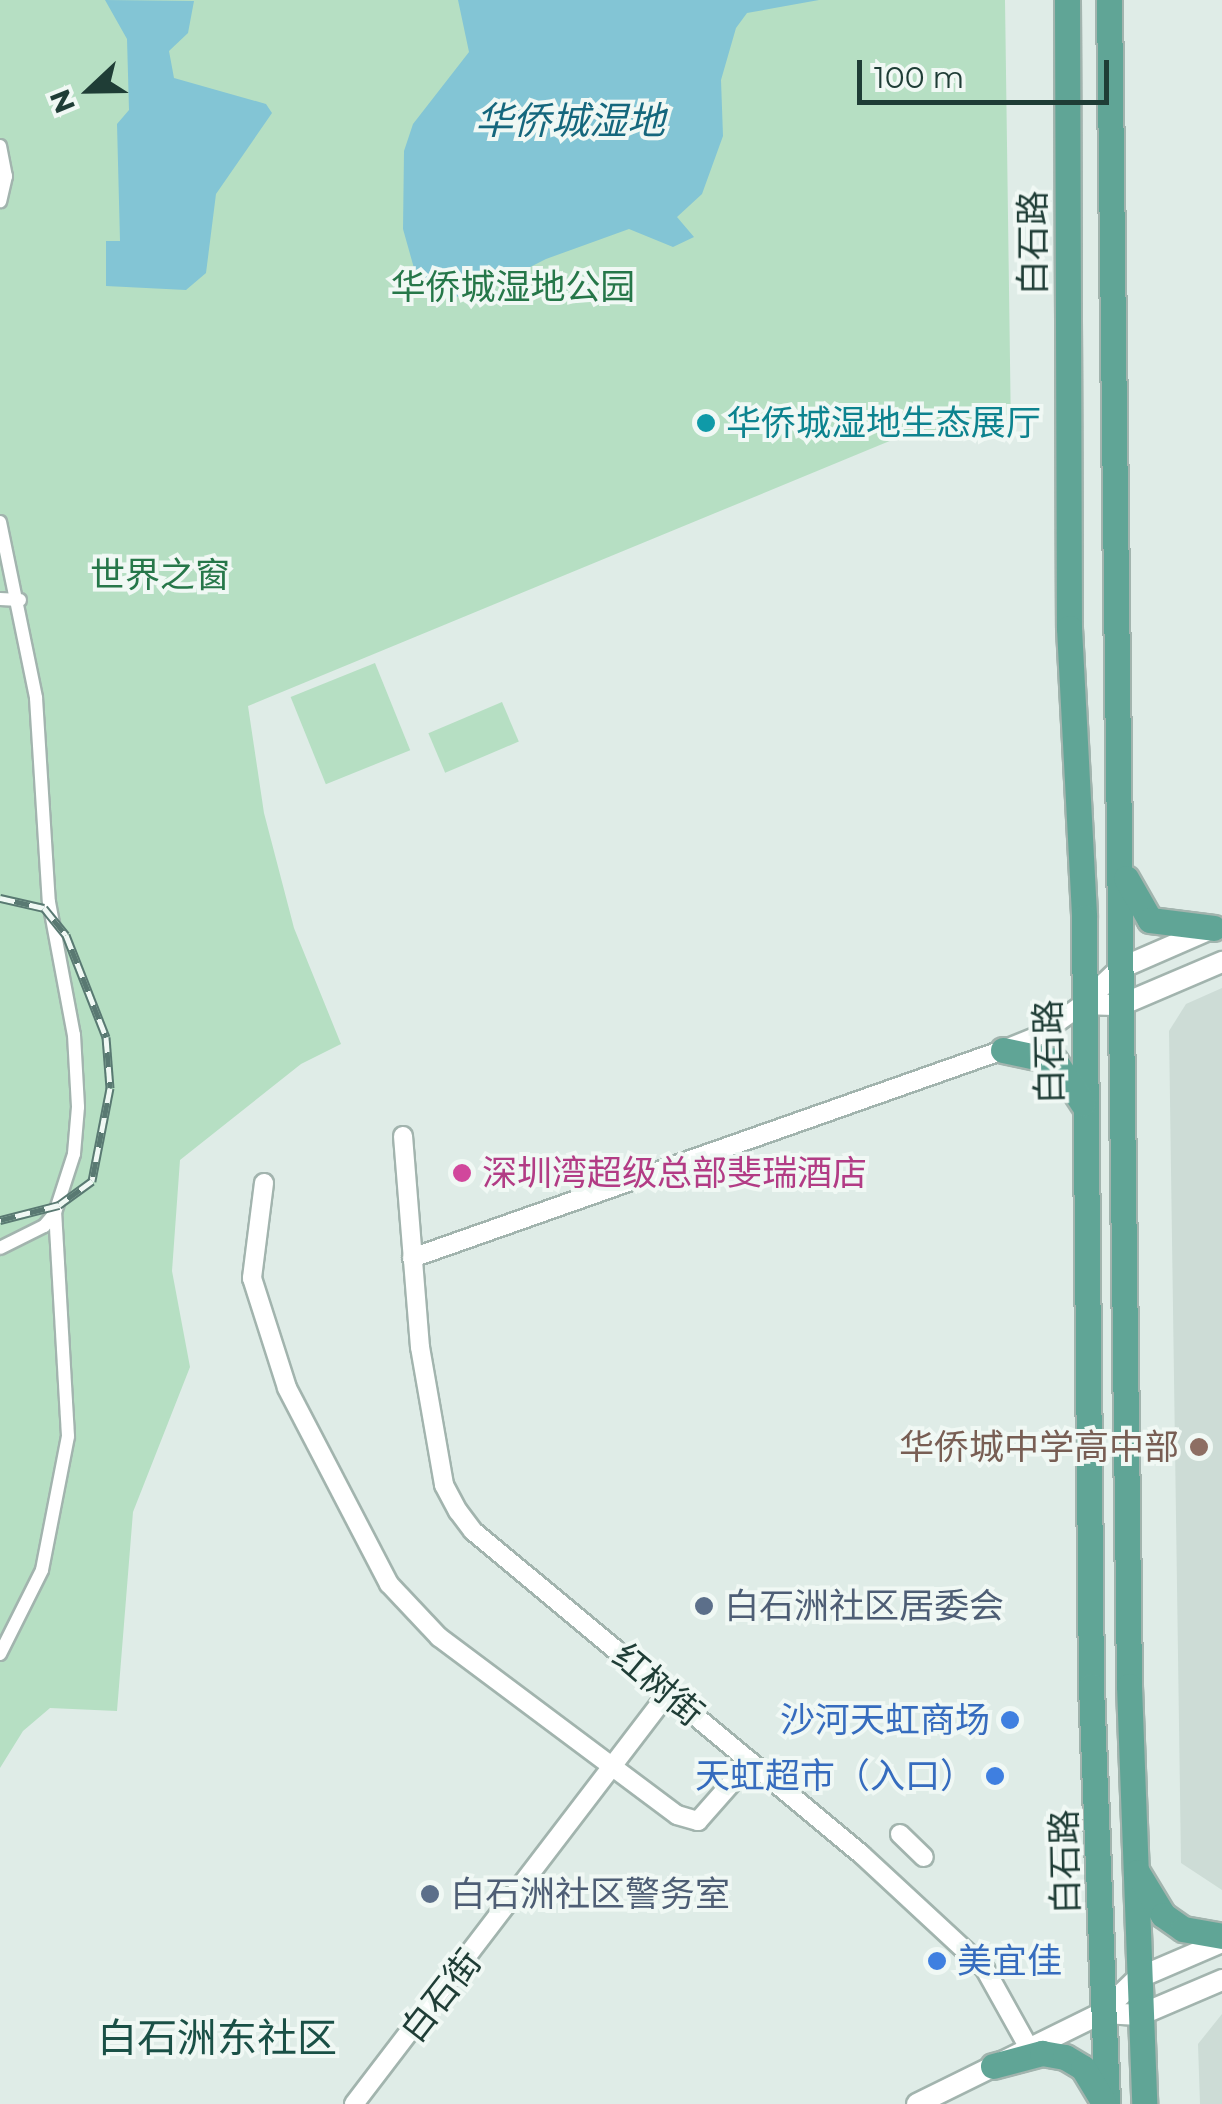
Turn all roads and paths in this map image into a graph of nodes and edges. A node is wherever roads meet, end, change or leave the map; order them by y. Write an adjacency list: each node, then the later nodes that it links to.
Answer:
1 (1067, 0): 12 (main road, 白石路)
2 (1109, 0): 8 (main road, 白石路)
3 (0, 146): 4 (street)
4 (0, 201)
5 (0, 522): 7 (street)
6 (0, 599): 7 (street)
7 (20, 600): 18 (street)
8 (1119, 856): 9 (main road); 11 (main road, 白石路)
9 (1218, 926): 11 (street)
10 (1222, 962): 13 (street)
11 (1121, 968): 12 (street); 13 (main road, 白石路)
12 (1083, 1004): 13 (street); 14 (street); 15 (main road, 白石路)
13 (1122, 1005): 26 (main road, 白石路)
14 (1003, 1050): 15 (main road); 20 (street)
15 (1084, 1107): 31 (main road, 白石路)
16 (403, 1136): 20 (street, 红树街)
17 (264, 1183): 24 (street)
18 (55, 1213): 19 (street); 21 (street)
19 (0, 1248)
20 (412, 1258): 22 (street, 红树街)
21 (0, 1654)
22 (668, 1693): 23 (street, 红树街); 24 (street, 白石街)
23 (750, 1762): 24 (street); 33 (street, 红树街)
24 (615, 1768): 35 (street, 白石街)
25 (900, 1834): 27 (street)
26 (1132, 1851): 28 (main road); 29 (main road, 白石路)
27 (924, 1856)
28 (1222, 1939): 29 (street)
29 (1138, 1978): 31 (street); 32 (main road, 白石路)
30 (1222, 1980): 32 (street)
31 (1102, 2013): 32 (street); 33 (street); 37 (main road, 白石路)
32 (1140, 2015): 38 (main road, 白石路)
33 (1029, 2048): 34 (street)
34 (993, 2066): 36 (street); 37 (main road)
35 (354, 2104)
36 (917, 2104)
37 (1106, 2104)
38 (1144, 2104)

